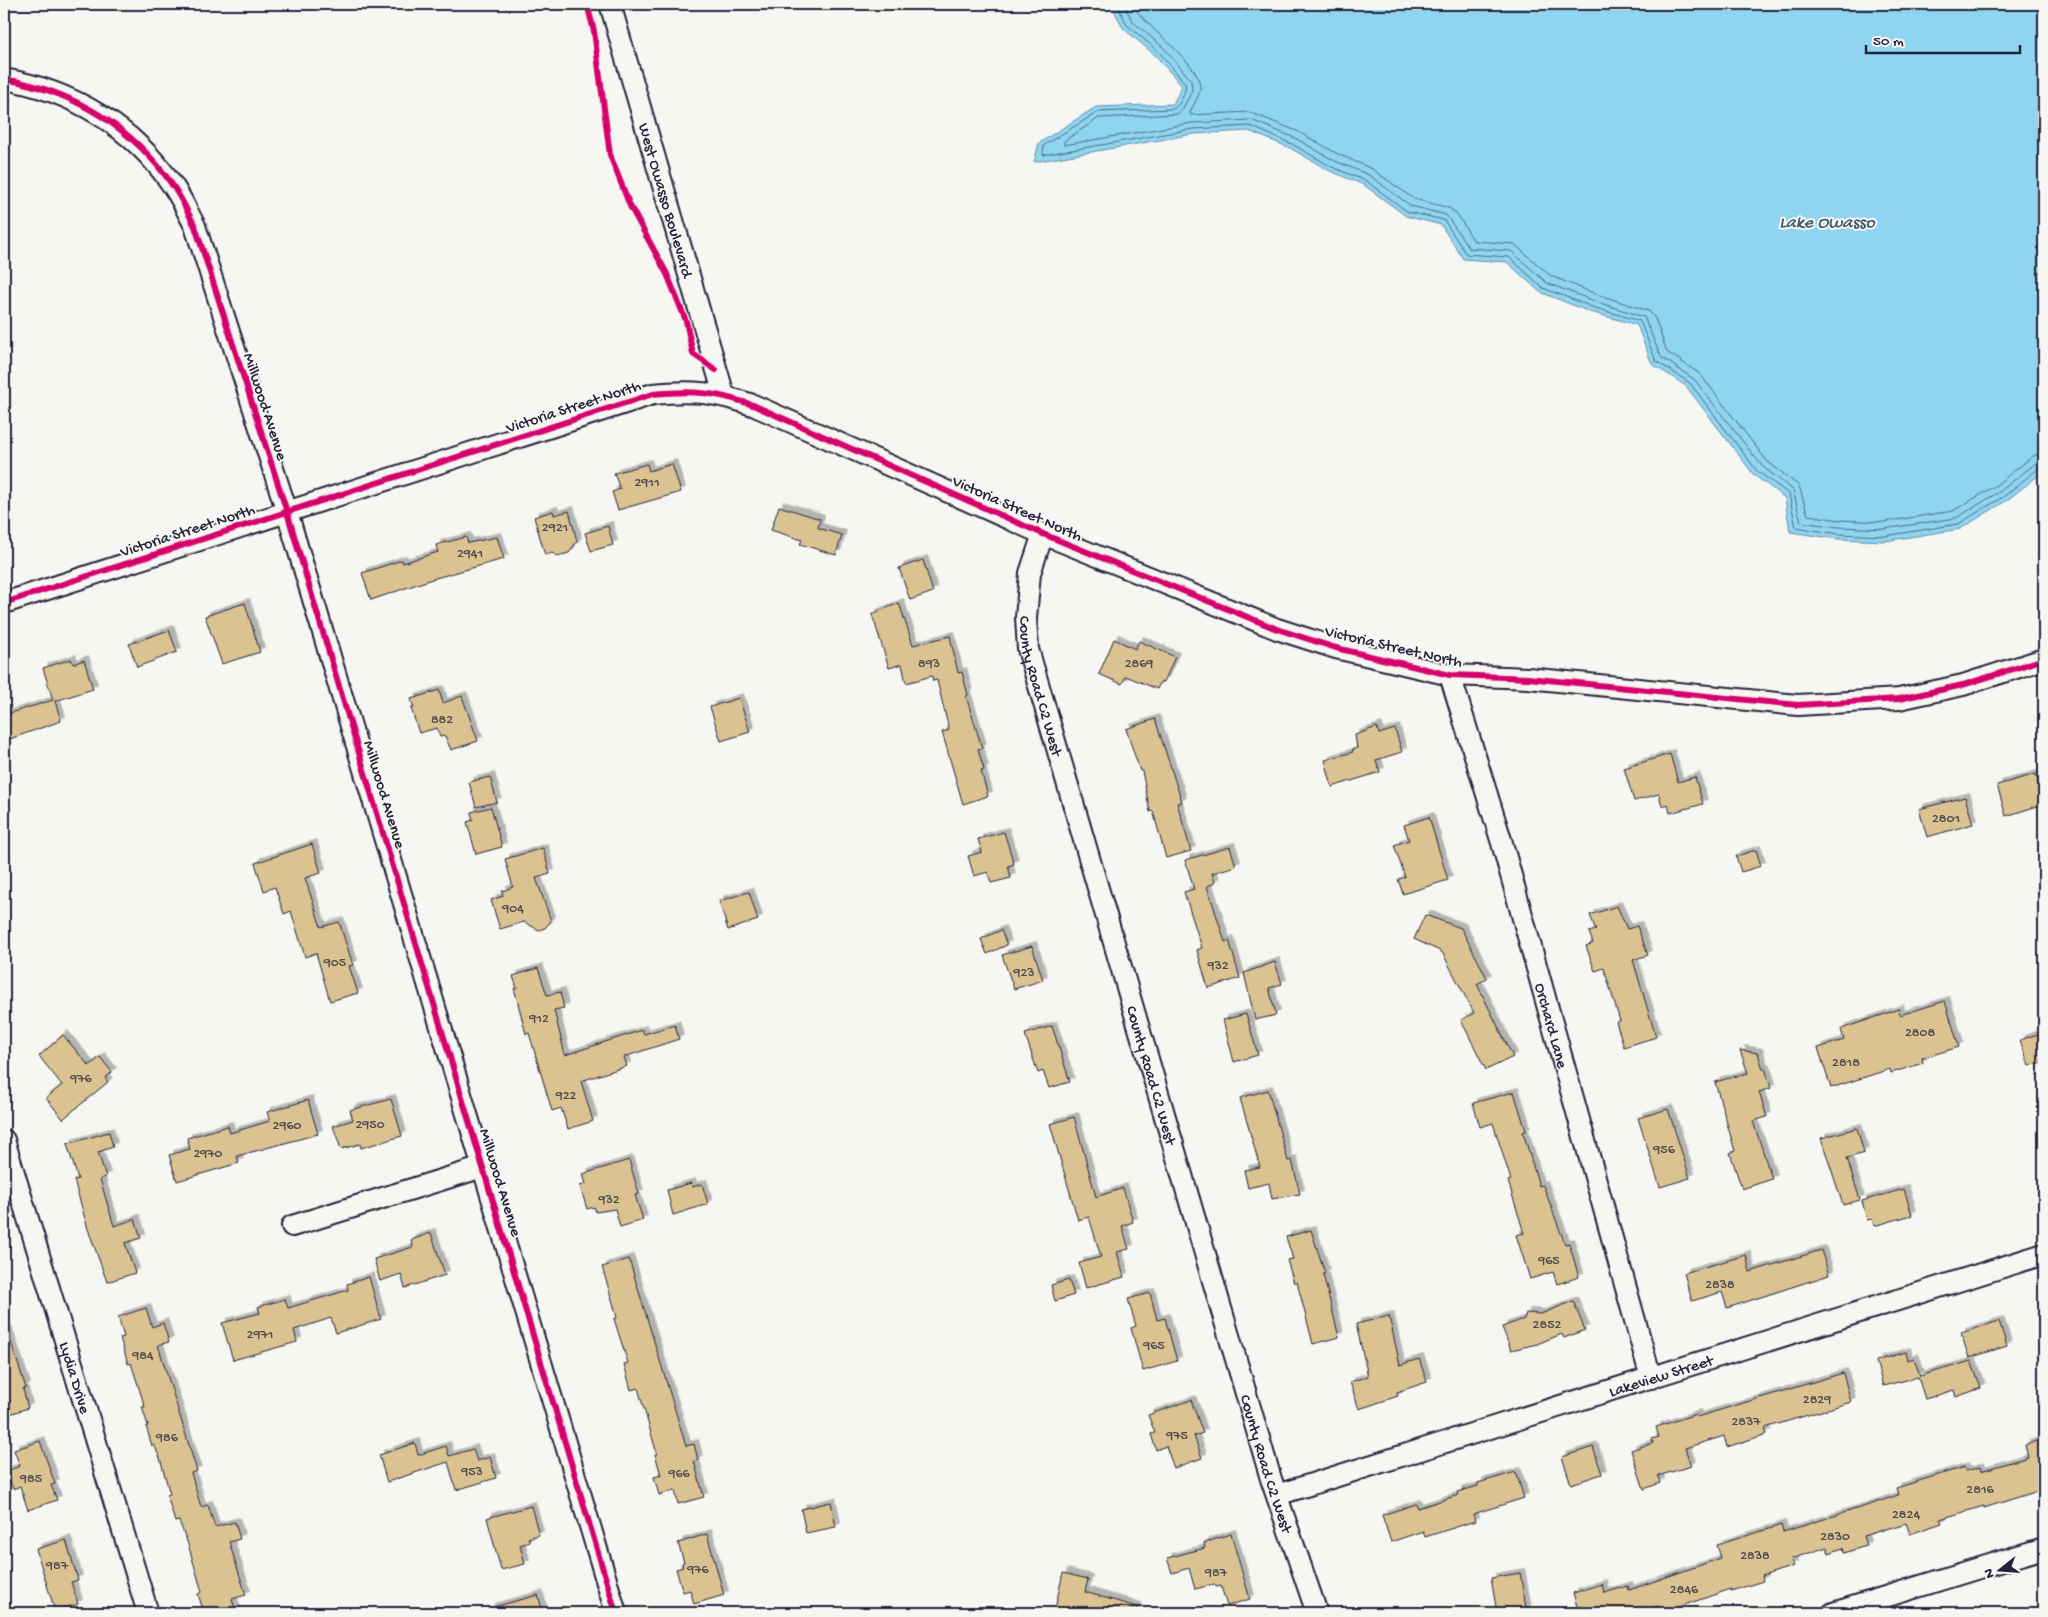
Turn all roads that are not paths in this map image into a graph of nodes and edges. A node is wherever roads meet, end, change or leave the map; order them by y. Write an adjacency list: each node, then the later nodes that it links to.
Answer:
1 (610, 4): 3 (street, West Owasso Boulevard)
2 (4, 79): 4 (street, Millwood Avenue)
3 (724, 395): 4 (street, Victoria Street North); 5 (street, Victoria Street North)
4 (287, 512): 6 (street, Victoria Street North); 10 (street, Millwood Avenue)
5 (1044, 534): 8 (street, Victoria Street North); 14 (street, County Road C2 West)
6 (4, 603)
7 (2044, 659): 8 (street, Victoria Street North)
8 (1450, 674): 13 (street, Orchard Lane)
9 (4, 1140): 16 (street, Lydia Drive)
10 (483, 1167): 11 (street); 17 (street, Millwood Avenue)
11 (292, 1226)
12 (2044, 1254): 13 (street, Lakeview Street)
13 (1651, 1378): 14 (street, Lakeview Street)
14 (1278, 1495): 18 (street, County Road C2 West)
15 (2044, 1548): 19 (street)
16 (148, 1613)
17 (616, 1613)
18 (1317, 1613)
19 (1833, 1613)

